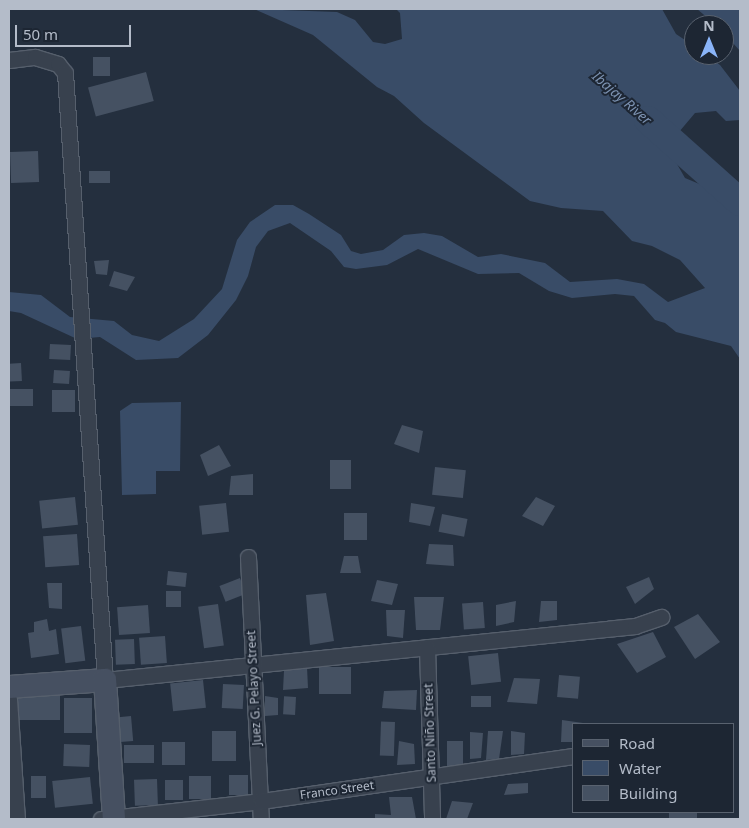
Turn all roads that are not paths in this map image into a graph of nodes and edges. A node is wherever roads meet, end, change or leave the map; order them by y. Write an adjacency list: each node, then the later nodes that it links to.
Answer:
1 (9, 60): 6 (street)
2 (248, 556): 5 (street, Juez G. Pelayo Street)
3 (661, 617): 4 (street)
4 (427, 648): 5 (street); 10 (street, Santo Niño Street)
5 (252, 665): 6 (street); 11 (street, Juez G. Pelayo Street)
6 (105, 680): 7 (street); 13 (street)
7 (9, 687)
8 (9, 699): 12 (street)
9 (572, 756): 10 (street, Franco Street)
10 (431, 776): 11 (street, Franco Street); 15 (street, Santo Niño Street)
11 (261, 801): 13 (street, Franco Street); 14 (street, Juez G. Pelayo Street)
12 (17, 819)
13 (110, 819)
14 (261, 819)
15 (432, 819)

